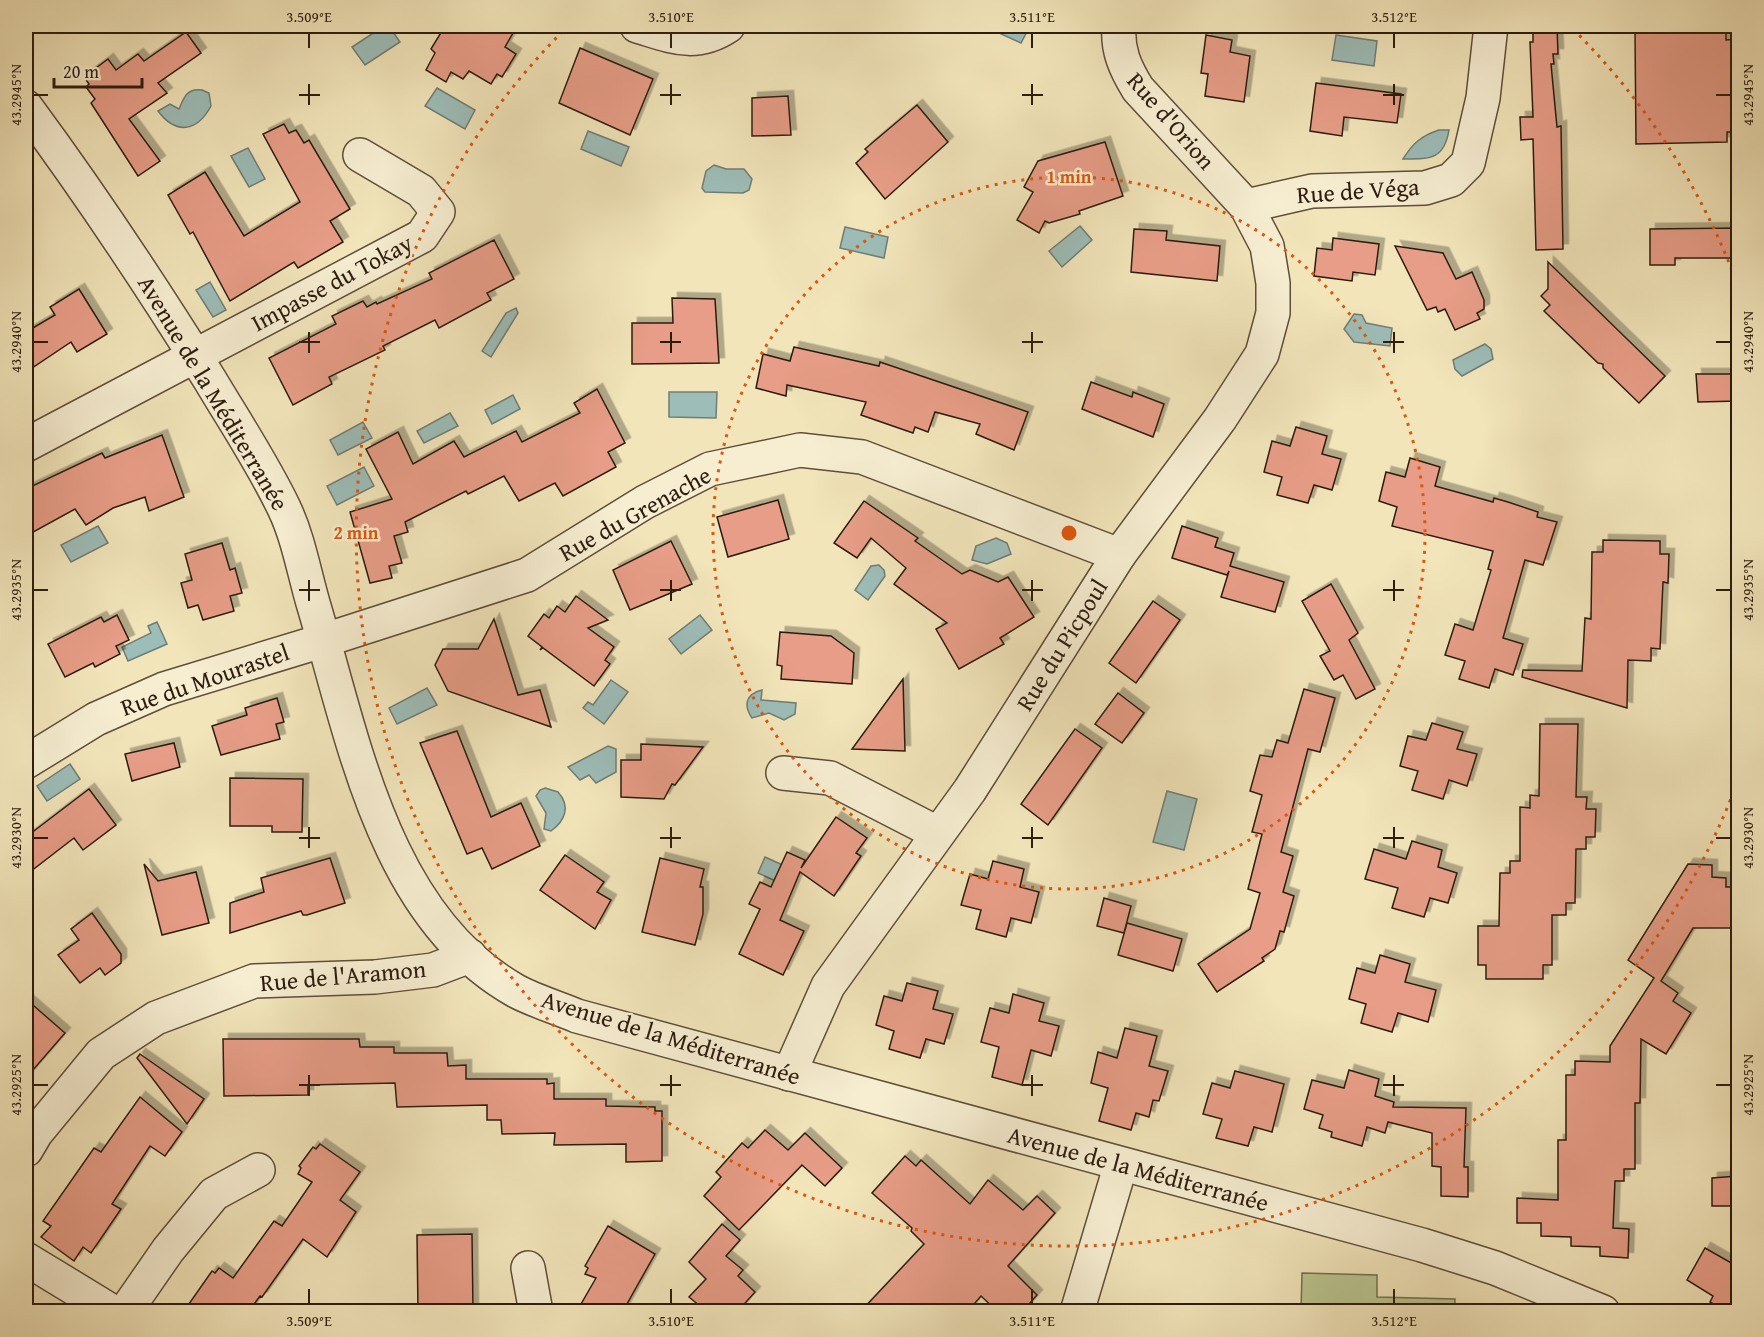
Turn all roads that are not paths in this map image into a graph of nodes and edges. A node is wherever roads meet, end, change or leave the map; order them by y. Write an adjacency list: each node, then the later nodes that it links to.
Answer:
1 (637, 26): 2 (street)
2 (727, 26)
3 (1119, 26): 7 (street, Rue d'Orion)
4 (1491, 26): 7 (street, Rue de Véga)
5 (26, 107): 8 (street, Avenue de la Méditerranée)
6 (360, 155): 8 (street, Impasse du Tokay)
7 (1246, 206): 10 (street, Rue du Picpoul)
8 (194, 355): 9 (street); 11 (street, Avenue de la Méditerranée)
9 (26, 445)
10 (1119, 555): 11 (street, Rue du Grenache); 14 (street, Rue du Picpoul)
11 (325, 640): 12 (street, Rue du Mourastel); 15 (street, Avenue de la Méditerranée)
12 (26, 762)
13 (783, 773): 14 (street)
14 (937, 832): 16 (street, Rue du Picpoul)
15 (470, 956): 16 (street, Avenue de la Méditerranée); 17 (street, Rue de l'Aramon)
16 (789, 1074): 18 (street, Avenue de la Méditerranée)
17 (26, 1150)
18 (1121, 1164): 25 (street); 26 (street, Avenue de la Méditerranée)
19 (258, 1170): 23 (street)
20 (26, 1259): 22 (street)
21 (528, 1268): 24 (street)
22 (113, 1311)
23 (125, 1311)
24 (536, 1311)
25 (1077, 1311)
26 (1602, 1311)

